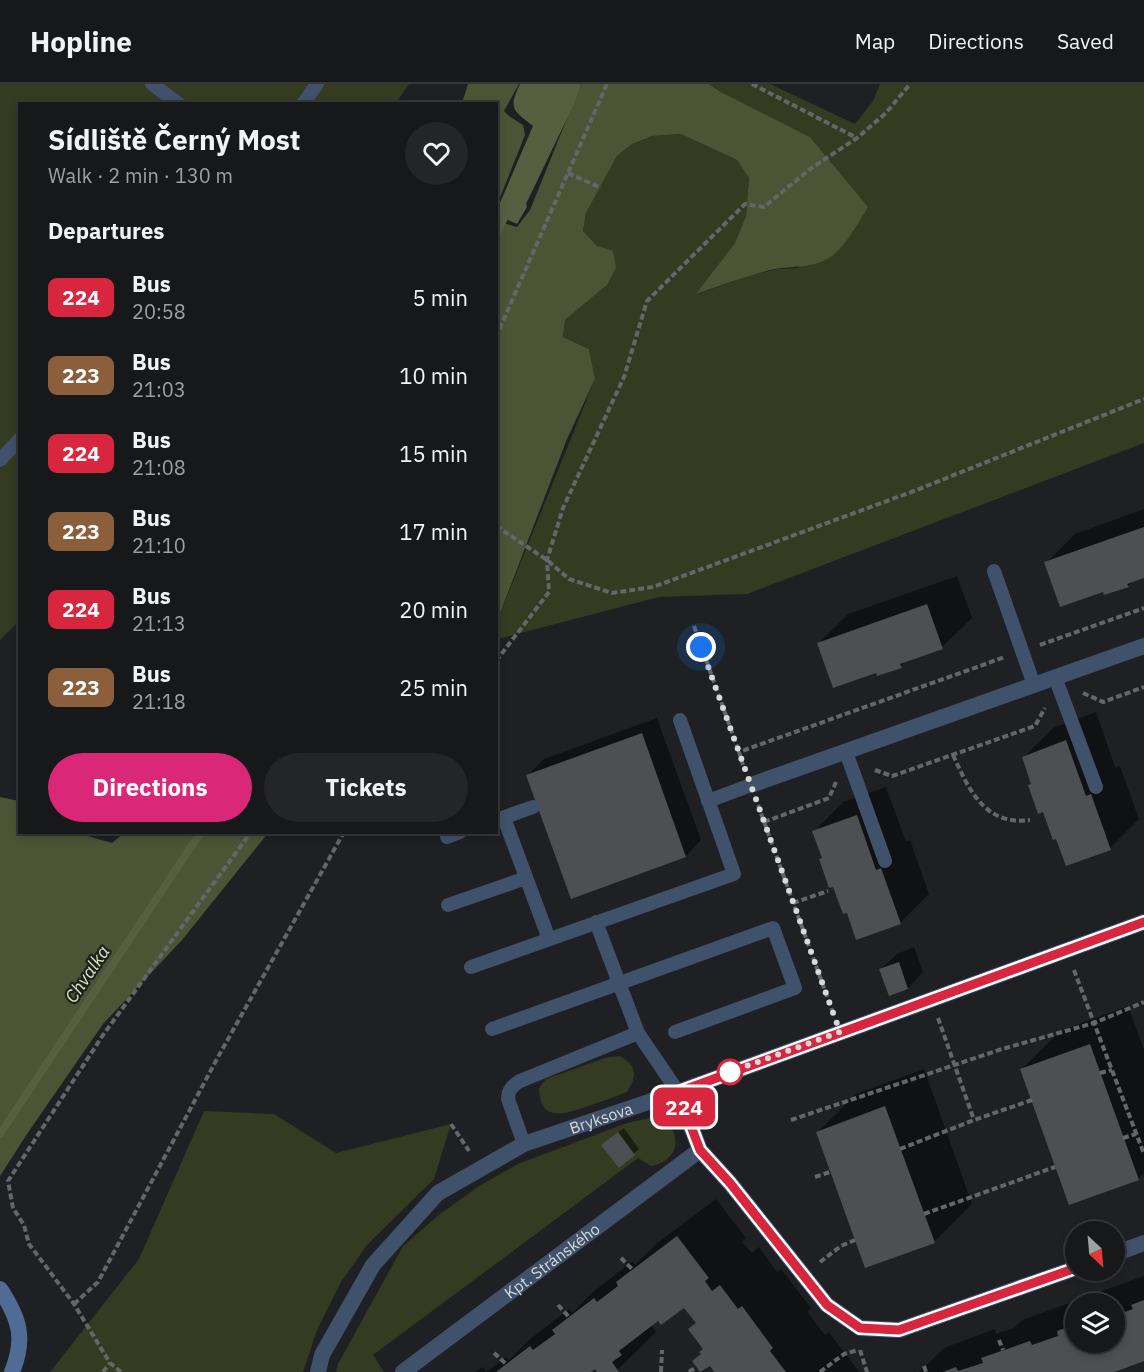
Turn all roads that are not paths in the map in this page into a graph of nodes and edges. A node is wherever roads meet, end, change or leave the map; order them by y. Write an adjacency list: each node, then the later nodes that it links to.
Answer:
1 (152, 84): 3 (lane)
2 (317, 84): 4 (lane)
3 (176, 102)
4 (304, 102)
5 (18, 441): 6 (lane)
6 (0, 460)
7 (994, 571): 10 (lane)
8 (1144, 646): 9 (street)
9 (1055, 678): 10 (street); 14 (lane)
10 (1034, 685): 12 (street)
11 (680, 720): 15 (lane)
12 (846, 752): 13 (street); 18 (lane)
13 (751, 785): 15 (lane)
14 (1096, 787)
15 (708, 801): 21 (lane)
16 (533, 807): 17 (lane)
17 (500, 819): 19 (lane)
18 (885, 861)
19 (526, 878): 20 (lane); 23 (lane)
20 (448, 905)
21 (596, 922): 23 (lane); 25 (lane)
22 (1144, 922): 29 (street, Bryksova)
23 (549, 939): 24 (lane)
24 (471, 967)
25 (619, 983): 26 (lane); 27 (lane); 28 (lane)
26 (492, 1029)
27 (675, 1032)
28 (638, 1033): 29 (lane); 30 (lane)
29 (678, 1092): 30 (street, Bryksova); 31 (street)
30 (524, 1144): 37 (street, Bryksova)
31 (700, 1150): 34 (street); 38 (street, Kpt. Stránského)
32 (1144, 1243): 33 (street)
33 (1125, 1250)
34 (1065, 1272)
35 (0, 1289): 36 (main road)
36 (12, 1372)
37 (318, 1372)
38 (403, 1372)

